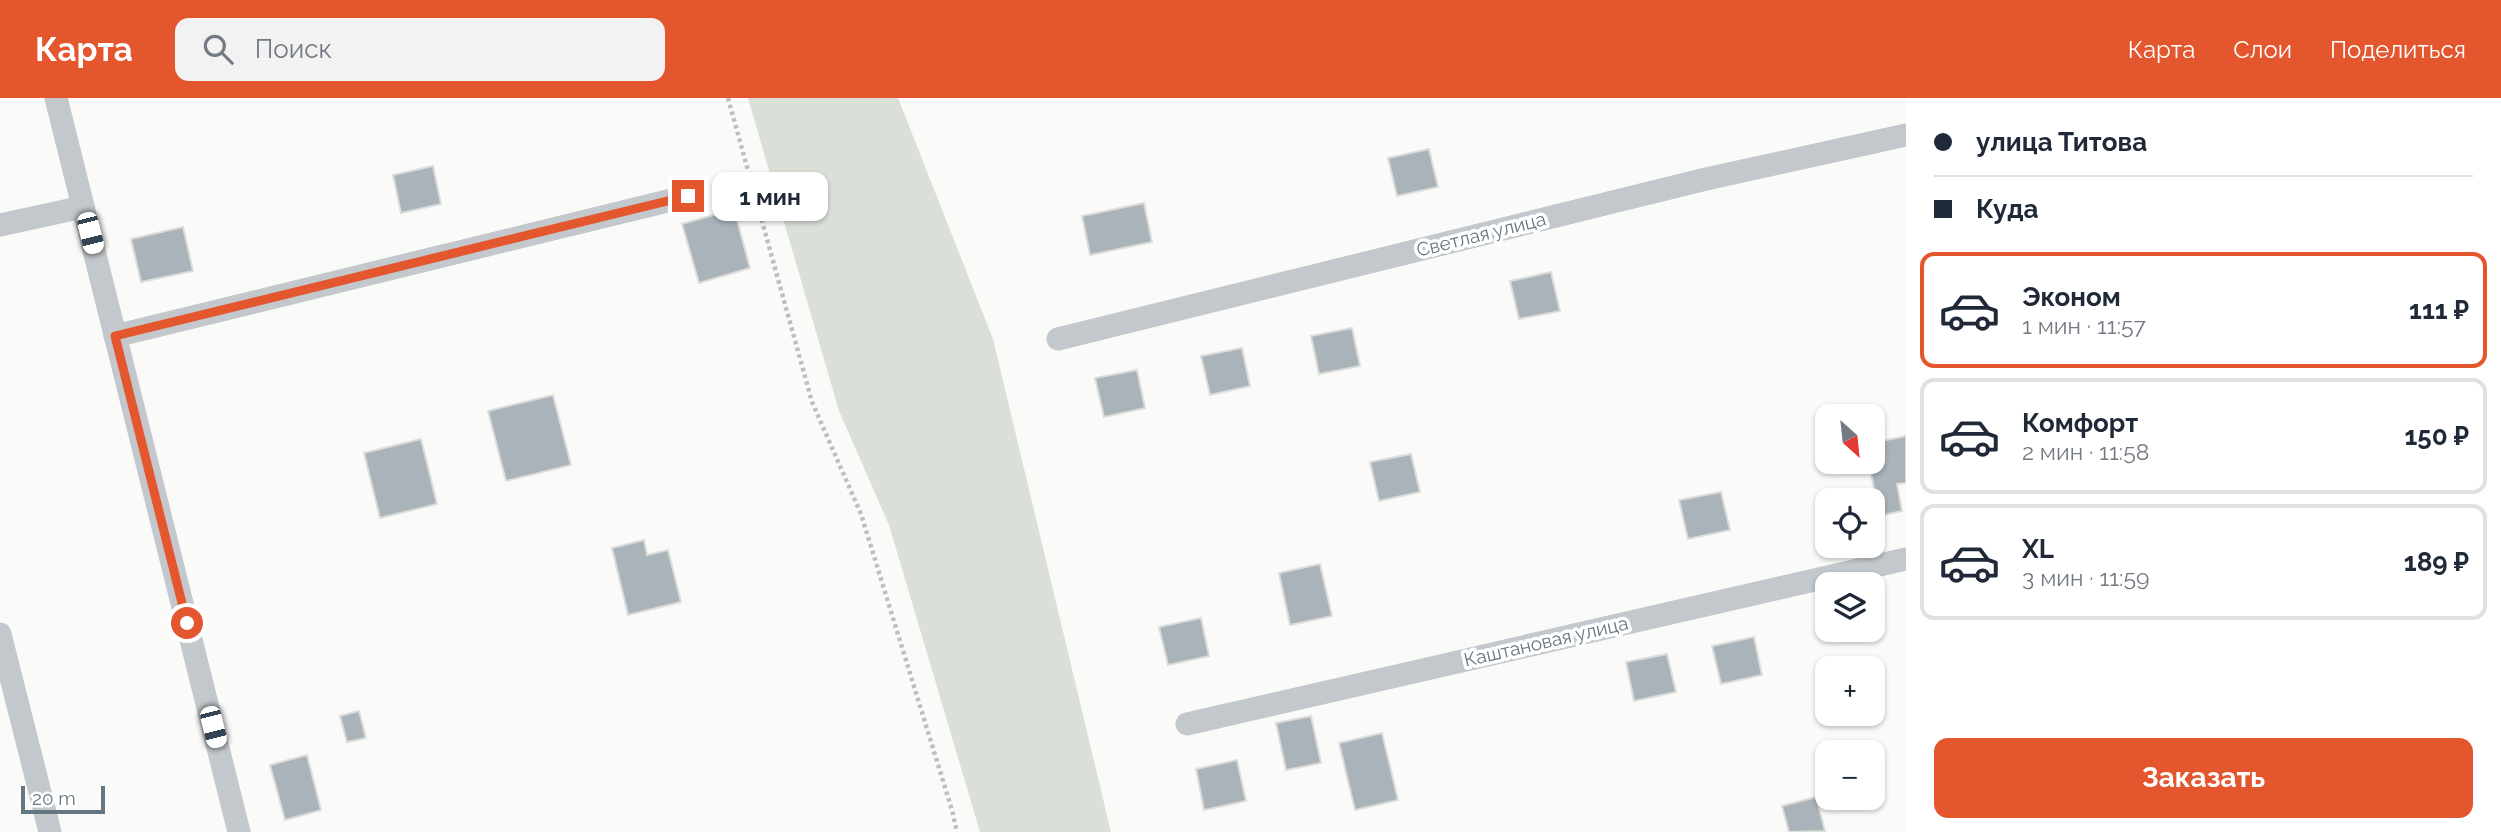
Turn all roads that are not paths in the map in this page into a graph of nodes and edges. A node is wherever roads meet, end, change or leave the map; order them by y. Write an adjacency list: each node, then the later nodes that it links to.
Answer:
1 (56, 98): 4 (street)
2 (1906, 135): 7 (street, Светлая улица)
3 (688, 196): 6 (street)
4 (83, 207): 5 (street); 6 (street)
5 (0, 225)
6 (115, 336): 12 (street)
7 (1058, 339)
8 (1906, 559): 10 (street, Каштановая улица)
9 (0, 634): 11 (street)
10 (1187, 724)
11 (50, 832)
12 (239, 832)

